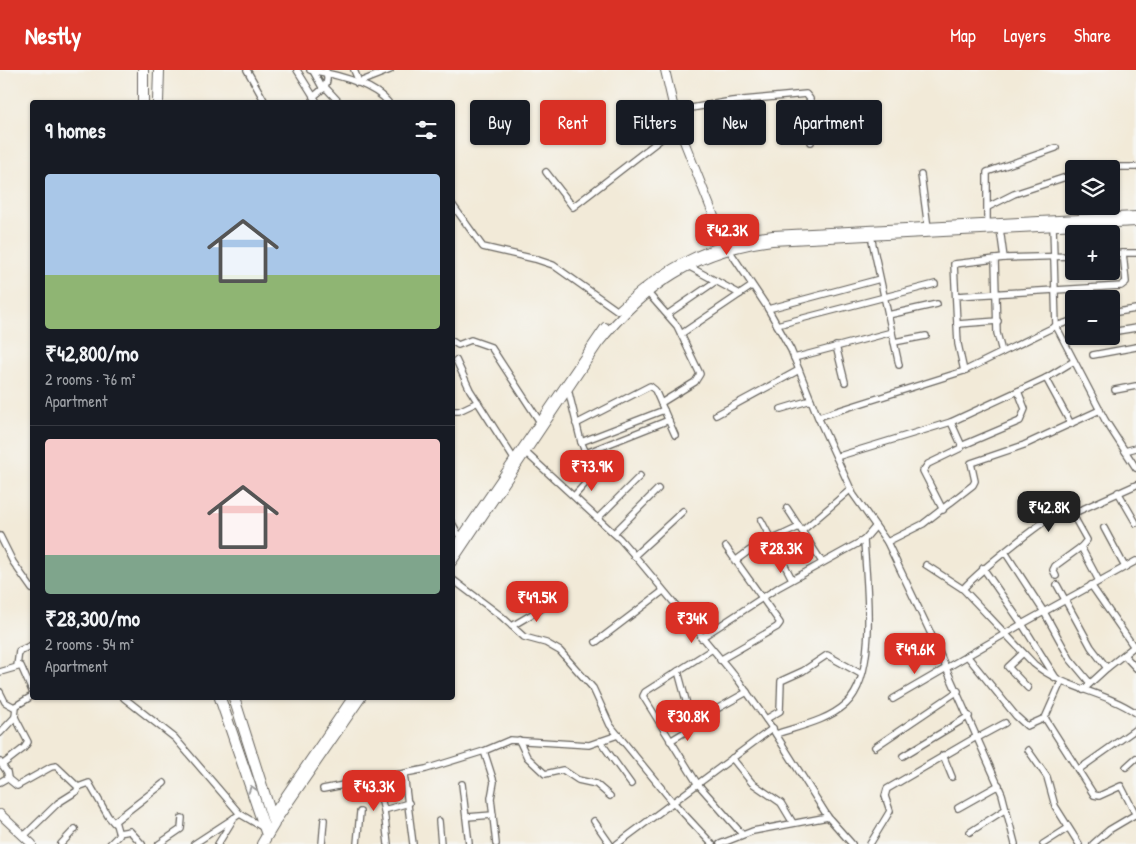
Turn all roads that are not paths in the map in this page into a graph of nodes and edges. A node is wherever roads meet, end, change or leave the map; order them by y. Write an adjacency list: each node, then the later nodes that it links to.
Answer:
1 (143, 70): 13 (highway)
2 (158, 70): 14 (highway)
3 (246, 70): 15 (street)
4 (297, 70): 12 (street)
5 (311, 70): 9 (street); 11 (street)
6 (354, 70): 10 (street)
7 (388, 70): 10 (street)
8 (665, 70): 19 (main road)
9 (326, 72): 10 (street); 11 (street)
10 (358, 83): 18 (street)
11 (324, 88): 12 (street); 17 (street)
12 (313, 97): 16 (street)
13 (144, 100)
14 (158, 100)
15 (264, 100)
16 (315, 100)
17 (337, 100)
18 (385, 100)
19 (672, 100)
20 (810, 100): 21 (street)
21 (694, 108)
22 (653, 145): 27 (street)
23 (686, 145): 39 (main road)
24 (1056, 148): 30 (street)
25 (1120, 167): 26 (street)
26 (1136, 168)
27 (546, 172)
28 (920, 174): 36 (street)
29 (1065, 177): 30 (street)
30 (988, 207): 34 (street)
31 (455, 208): 61 (street)
32 (1136, 216): 34 (main road)
33 (1136, 222): 35 (main road)
34 (987, 225): 36 (main road)
35 (1053, 226): 37 (main road); 45 (street)
36 (928, 228): 39 (main road)
37 (1000, 229): 38 (main road); 44 (street)
38 (871, 236): 39 (main road); 48 (street)
39 (727, 247): 47 (main road); 51 (street); 61 (main road)
40 (1120, 253): 41 (street)
41 (1123, 253): 42 (street); 52 (street)
42 (1136, 253)
43 (1065, 257): 45 (street)
44 (1004, 258): 45 (street); 46 (street)
45 (1054, 258): 52 (street)
46 (995, 259): 55 (street); 57 (street)
47 (688, 266): 49 (street); 53 (main road)
48 (880, 279): 56 (street); 59 (street)
49 (716, 281): 54 (street); 63 (street)
50 (935, 284): 56 (street)
51 (752, 286): 54 (street); 59 (street)
52 (1055, 290): 55 (street); 69 (street)
53 (647, 292): 63 (street); 90 (main road)
54 (740, 294): 73 (street)
55 (996, 294): 57 (street); 65 (street)
56 (884, 296): 64 (street); 68 (street)
57 (956, 296): 67 (street)
58 (937, 304): 64 (street)
59 (768, 309): 68 (street)
60 (1136, 309): 62 (street)
61 (618, 311): 103 (main road)
62 (1120, 312)
63 (668, 314): 73 (street)
64 (888, 314): 72 (street)
65 (998, 321): 67 (street); 79 (street)
66 (1065, 323): 69 (street)
67 (958, 324): 86 (street)
68 (776, 325): 81 (street)
69 (1056, 326): 79 (street); 83 (street)
70 (1136, 328): 71 (street)
71 (1120, 331)
72 (892, 332): 76 (street); 77 (street)
73 (681, 334): 95 (street)
74 (926, 336): 76 (street)
75 (455, 342): 103 (street)
76 (894, 342): 84 (street)
77 (836, 346): 81 (street); 88 (street)
78 (1136, 347): 80 (street)
79 (1002, 352): 86 (street)
80 (1093, 355)
81 (794, 358): 85 (street)
82 (456, 360): 94 (street)
83 (1074, 361): 87 (street); 98 (street)
84 (899, 365)
85 (799, 370): 93 (street); 100 (street)
86 (964, 371): 101 (street)
87 (1046, 378): 92 (street); 106 (street)
88 (845, 382)
89 (1136, 386): 91 (street)
90 (568, 389): 105 (street); 112 (main road)
91 (1115, 390)
92 (1018, 391): 104 (street); 109 (street)
93 (811, 400): 96 (street); 101 (street)
94 (478, 402): 99 (street); 114 (street)
95 (661, 403): 97 (street); 105 (street)
96 (781, 409)
97 (664, 410): 102 (street); 108 (street)
98 (1100, 410): 106 (street); 111 (street)
99 (455, 411)
100 (716, 415)
101 (818, 417): 113 (street)
102 (669, 420): 107 (street); 108 (street)
103 (540, 422): 112 (main road)
104 (951, 422): 109 (street); 113 (street)
105 (576, 424): 108 (street)
106 (1071, 424): 124 (street)
107 (675, 435)
108 (581, 442)
109 (962, 446): 124 (street)
110 (1136, 448): 111 (street)
111 (1125, 450): 115 (street)
112 (524, 451): 114 (main road); 122 (street); 145 (main road)
113 (836, 457): 120 (street)
114 (514, 459): 136 (main road)
115 (1136, 468)
116 (594, 474): 122 (street)
117 (640, 476): 127 (street)
118 (1136, 485): 121 (street)
119 (658, 489): 134 (street)
120 (851, 489): 130 (street); 133 (street)
121 (1118, 492): 126 (street); 129 (street)
122 (574, 496): 127 (street)
123 (787, 508): 133 (street)
124 (943, 510): 139 (street)
125 (683, 511): 144 (street)
126 (1074, 513): 142 (street); 143 (street)
127 (598, 518): 134 (street)
128 (761, 520): 138 (street)
129 (1136, 523)
130 (875, 527): 137 (street); 139 (street)
131 (455, 528): 136 (street)
132 (1104, 528): 150 (street)
133 (800, 529): 138 (street); 148 (street)
134 (614, 534): 144 (street)
135 (0, 536): 158 (street)
136 (461, 539): 140 (main road)
137 (864, 540): 148 (street); 183 (street)
138 (772, 542): 146 (street); 153 (street)
139 (887, 542): 178 (street)
140 (455, 547)
141 (726, 547): 146 (street)
142 (1081, 547): 152 (street); 155 (street)
143 (1005, 552): 151 (street); 164 (street)
144 (634, 556): 160 (street)
145 (455, 557)
146 (735, 560): 161 (street)
147 (1136, 561): 150 (street)
148 (822, 562): 153 (street)
149 (926, 565): 159 (street)
150 (1125, 567): 155 (street)
151 (983, 568): 159 (street); 165 (street)
152 (1056, 576)
153 (792, 579): 161 (street)
154 (455, 581): 166 (street)
155 (1099, 581): 157 (street)
156 (1057, 585): 162 (street)
157 (1091, 585): 162 (street); 171 (street)
158 (30, 586)
159 (963, 589): 167 (street)
160 (663, 591): 168 (street); 169 (street)
161 (762, 598): 168 (street); 176 (street)
162 (1065, 600): 164 (street); 179 (street)
163 (551, 603): 166 (street)
164 (1044, 612): 165 (street); 185 (street)
165 (1022, 624): 167 (street); 184 (street)
166 (512, 626): 212 (street)
167 (1006, 635): 173 (street); 175 (street)
168 (701, 638): 172 (street)
169 (596, 642)
170 (30, 646): 177 (street)
171 (1135, 646): 174 (street)
172 (711, 650): 176 (street); 181 (street)
173 (1023, 653): 184 (street); 187 (street)
174 (1124, 655): 179 (street); 180 (street)
175 (968, 656): 178 (street); 205 (street)
176 (720, 660): 191 (street)
177 (17, 666): 182 (street); 186 (street)
178 (947, 668): 189 (street); 193 (street)
179 (1107, 668): 185 (street)
180 (1136, 668)
181 (678, 671): 200 (street); 216 (street)
182 (0, 672)
183 (861, 674): 206 (street); 210 (street)
184 (1060, 681): 188 (street); 205 (street)
185 (1090, 683): 188 (street)
186 (30, 686)
187 (1028, 688)
188 (1083, 690): 202 (street)
189 (958, 691): 203 (street); 217 (street)
190 (0, 692): 199 (street)
191 (747, 692): 201 (street); 206 (street)
192 (30, 697): 199 (street)
193 (893, 699)
194 (127, 700): 249 (street)
195 (221, 700): 263 (highway, one-way to 195)
196 (234, 700): 263 (highway)
197 (351, 700): 263 (main road)
198 (360, 700): 263 (main road)
199 (16, 706): 204 (street)
200 (688, 708)
201 (715, 710)
202 (1135, 712)
203 (969, 716): 213 (street); 221 (street)
204 (15, 717): 211 (street); 224 (street)
205 (1045, 718): 226 (street)
206 (766, 719): 210 (street)
207 (1004, 723): 213 (street)
208 (695, 726): 216 (street)
209 (1136, 729): 226 (street)
210 (774, 731): 222 (street); 251 (street)
211 (0, 733)
212 (618, 735): 215 (street); 240 (street)
213 (978, 736): 220 (street); 236 (street)
214 (519, 740): 215 (street); 219 (street); 239 (street)
215 (600, 741): 235 (street)
216 (670, 741): 233 (street)
217 (876, 747)
218 (1028, 750): 258 (street)
219 (484, 751): 227 (street); 248 (street)
220 (943, 755): 228 (street); 286 (street)
221 (903, 756)
222 (732, 758): 233 (street); 257 (street)
223 (1136, 758): 225 (street)
224 (1, 763): 229 (street)
225 (1126, 767)
226 (1078, 770): 247 (street)
227 (404, 774): 230 (street); 241 (street)
228 (952, 777)
229 (8, 778): 231 (street); 237 (street)
230 (376, 778): 238 (street); 244 (street)
231 (0, 782)
232 (164, 783): 256 (street)
233 (696, 783): 240 (street); 262 (street)
234 (462, 784): 250 (street)
235 (631, 784)
236 (998, 785): 242 (street); 243 (street)
237 (78, 787): 256 (street); 264 (street)
238 (323, 789)
239 (610, 796)
240 (672, 801): 281 (street); 282 (street)
241 (409, 803): 244 (street); 276 (street)
242 (958, 808)
243 (1006, 809): 260 (street); 287 (street)
244 (384, 810): 275 (street)
245 (360, 812): 274 (street)
246 (0, 814): 264 (main road)
247 (1136, 814): 290 (street)
248 (493, 815): 250 (street); 279 (street)
249 (237, 816): 263 (street); 271 (street); 272 (street)
250 (467, 817): 278 (street)
251 (828, 817): 257 (street); 285 (street)
252 (182, 818): 270 (street)
253 (324, 820): 273 (street)
254 (439, 821): 277 (street)
255 (594, 821): 280 (street)
256 (114, 823): 261 (street)
257 (792, 823): 262 (street)
258 (1068, 828): 288 (street); 289 (street)
259 (76, 829): 267 (street)
260 (970, 832)
261 (119, 833): 268 (street); 269 (street)
262 (742, 834): 265 (street)
263 (266, 835)
264 (24, 836): 266 (main road)
265 (732, 838): 283 (street); 284 (street)
266 (32, 844)
267 (60, 844)
268 (110, 844)
269 (142, 844)
270 (159, 844)
271 (194, 844)
272 (218, 844)
273 (322, 844)
274 (357, 844)
275 (388, 844)
276 (413, 844)
277 (441, 844)
278 (469, 844)
279 (496, 844)
280 (610, 844)
281 (617, 844)
282 (712, 844)
283 (720, 844)
284 (738, 844)
285 (852, 844)
286 (870, 844)
287 (1015, 844)
288 (1043, 844)
289 (1079, 844)
290 (1093, 844)

